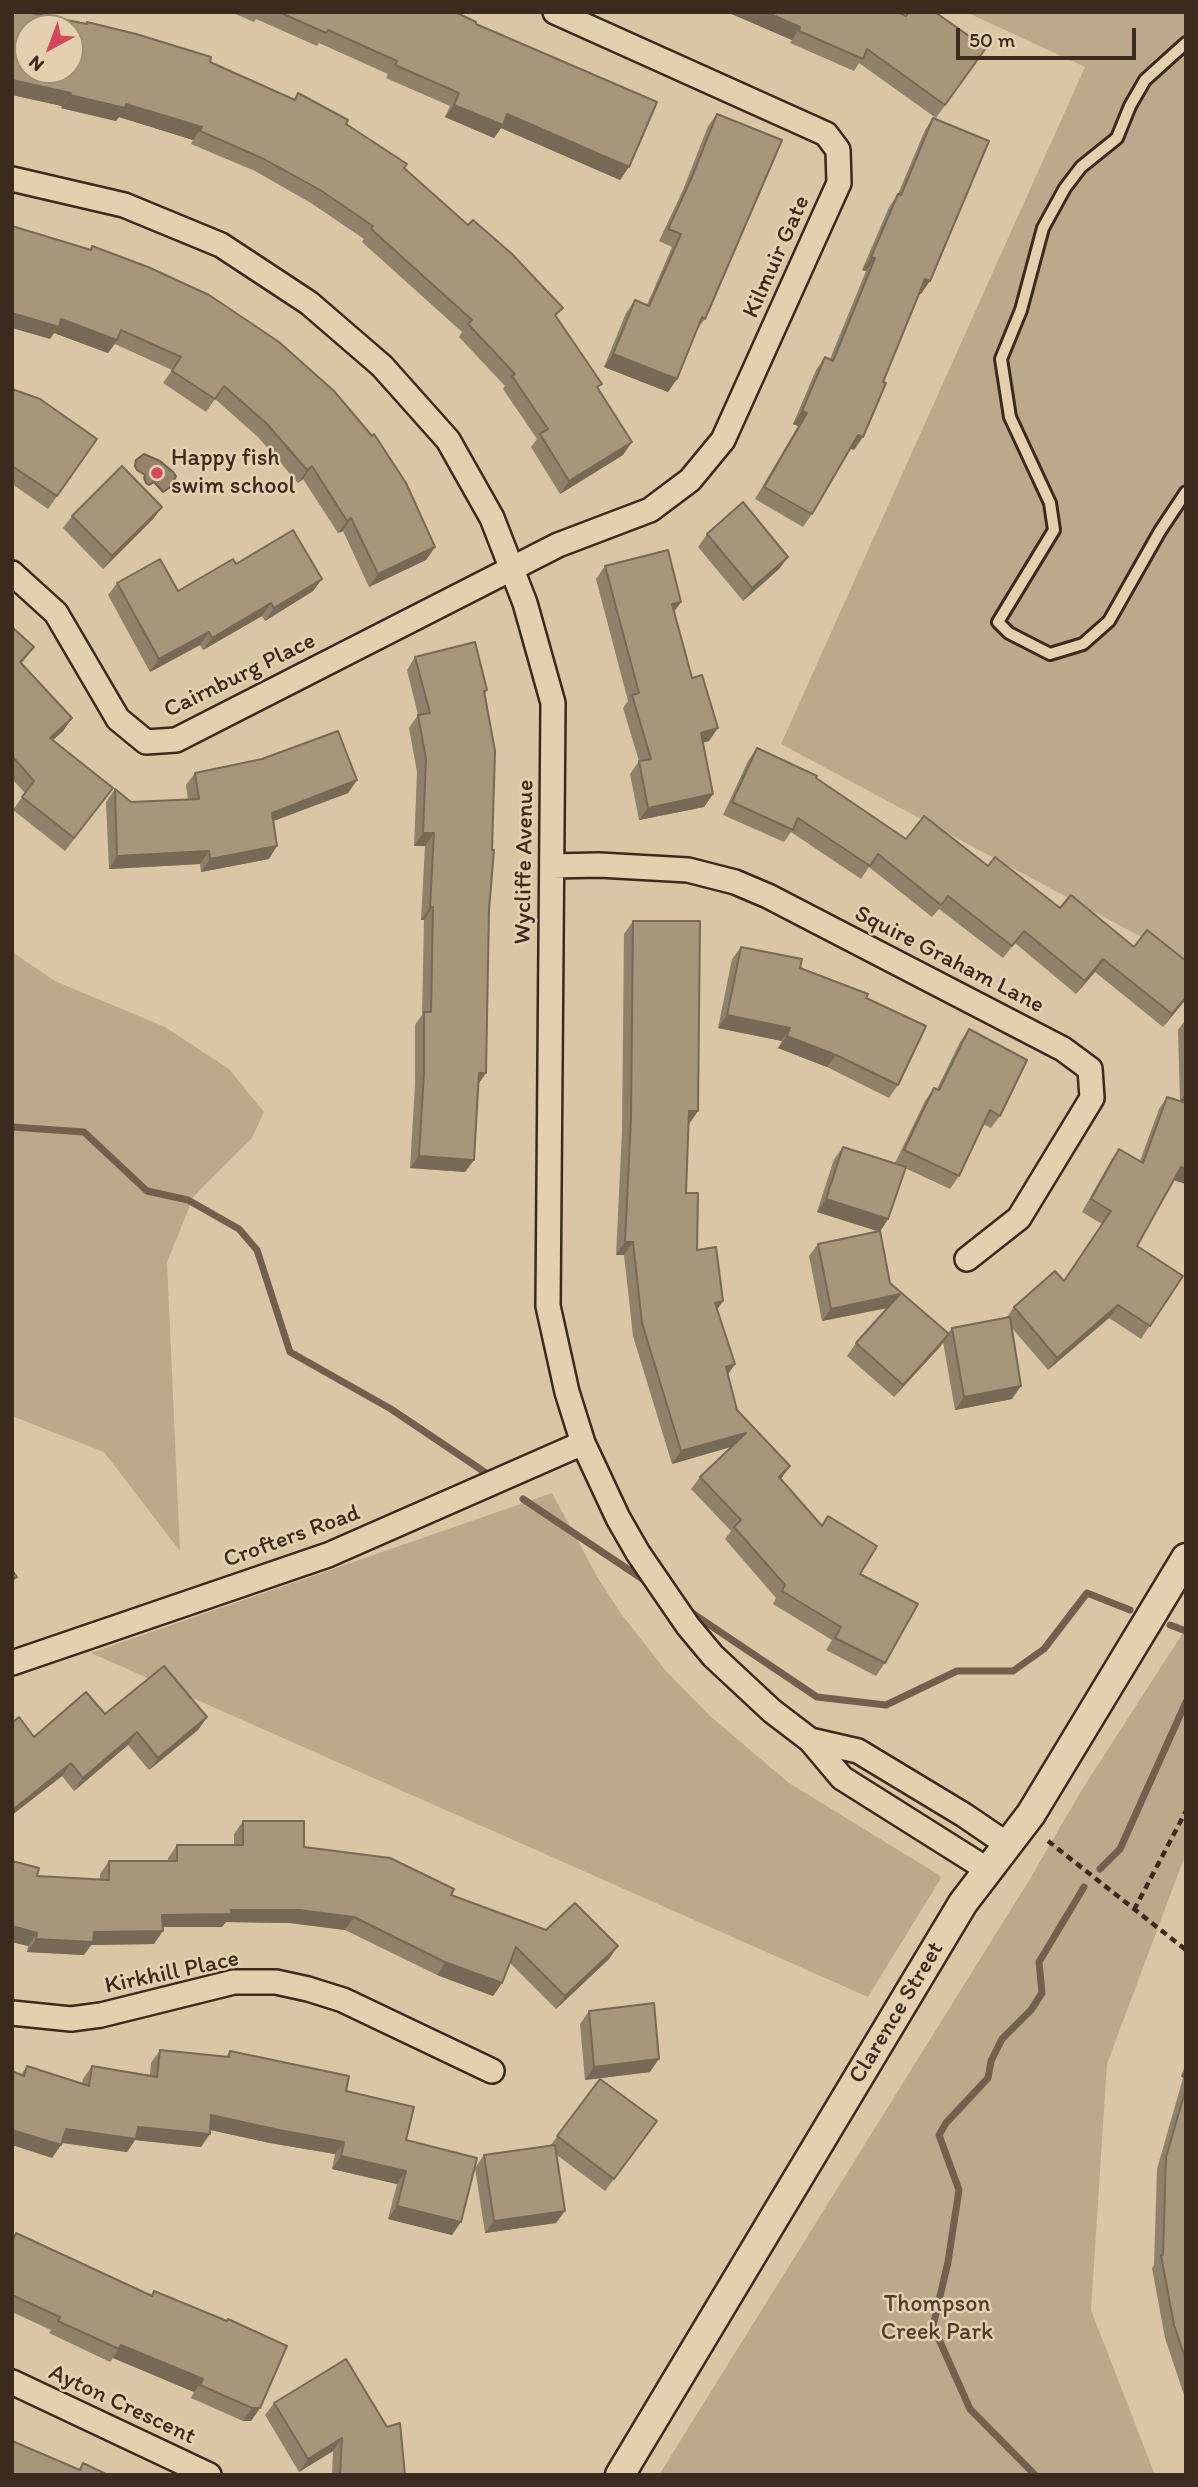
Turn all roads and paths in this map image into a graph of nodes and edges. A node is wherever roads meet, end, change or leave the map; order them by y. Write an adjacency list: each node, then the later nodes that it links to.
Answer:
1 (555, 12): 5 (street, Kilmuir Gate)
2 (1186, 43): 4 (lane)
3 (12, 179): 5 (street, Wycliffe Avenue)
4 (1186, 492)
5 (512, 570): 6 (street, Cairnburg Place); 7 (street, Wycliffe Avenue)
6 (12, 573)
7 (552, 866): 8 (street, Squire Graham Lane); 9 (street, Wycliffe Avenue)
8 (967, 1259)
9 (583, 1443): 11 (street, Crofters Road); 12 (street, Wycliffe Avenue)
10 (1186, 1558): 15 (street, Clarence Street)
11 (12, 1663)
12 (810, 1740): 15 (street, Wycliffe Avenue); 16 (street, Wycliffe Avenue)
13 (1186, 1811): 17 (path)
14 (1048, 1841): 17 (path)
15 (1007, 1845): 16 (street, Clarence Street)
16 (988, 1870): 23 (street, Clarence Street)
17 (1134, 1910): 18 (path)
18 (1186, 1950)
19 (12, 2013): 20 (street, Kirkhill Place)
20 (492, 2071)
21 (12, 2382): 22 (street, Ayton Crescent)
22 (209, 2475)
23 (620, 2475)

